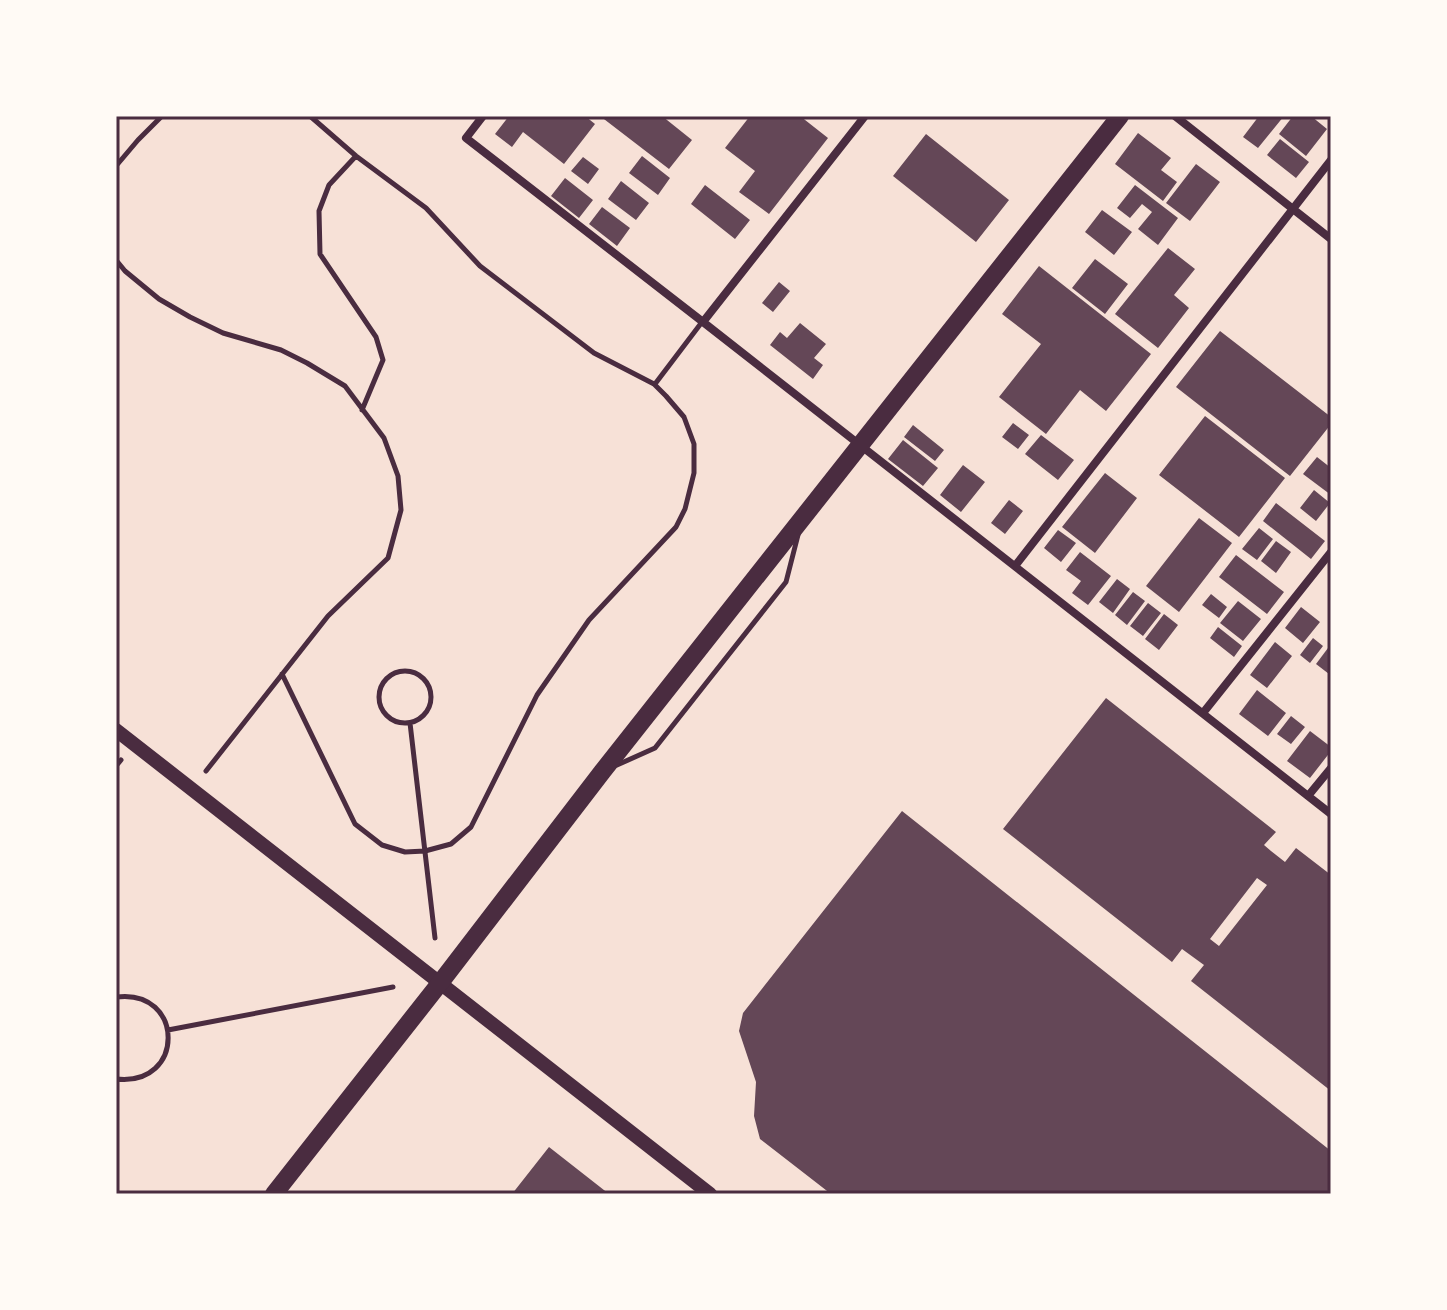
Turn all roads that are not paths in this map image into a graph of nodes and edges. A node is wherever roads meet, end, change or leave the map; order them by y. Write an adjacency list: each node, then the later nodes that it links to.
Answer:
1 (162, 116): 9 (lane)
2 (310, 116): 7 (lane)
3 (483, 116): 13 (street)
4 (865, 116): 13 (street)
5 (1120, 116): 16 (highway)
6 (1175, 116): 10 (street)
7 (356, 156): 14 (lane); 15 (lane)
8 (1331, 160): 10 (street)
9 (116, 166)
10 (1293, 209): 11 (street); 19 (street)
11 (1331, 239)
12 (116, 260): 15 (lane)
13 (703, 322): 14 (lane); 16 (street)
14 (654, 384): 31 (lane)
15 (362, 410): 20 (lane)
16 (860, 446): 17 (highway); 19 (street)
17 (803, 518): 28 (highway); 28 (lane)
18 (1331, 552): 21 (street)
19 (1015, 566): 21 (street)
20 (282, 674): 27 (lane); 31 (lane)
21 (1203, 713): 29 (street)
22 (410, 723): 22 (lane); 31 (lane)
23 (116, 730): 33 (street)
24 (121, 760): 25 (lane)
25 (116, 766)
26 (1331, 768): 29 (street)
27 (206, 771)
28 (602, 772): 33 (highway)
29 (1308, 796): 30 (street)
30 (1331, 814)
31 (425, 851): 32 (lane)
32 (435, 938)
33 (440, 983): 38 (highway); 39 (street)
34 (393, 987): 36 (lane)
35 (116, 997): 36 (lane)
36 (168, 1030): 37 (lane)
37 (116, 1079)
38 (274, 1194)
39 (710, 1194)

